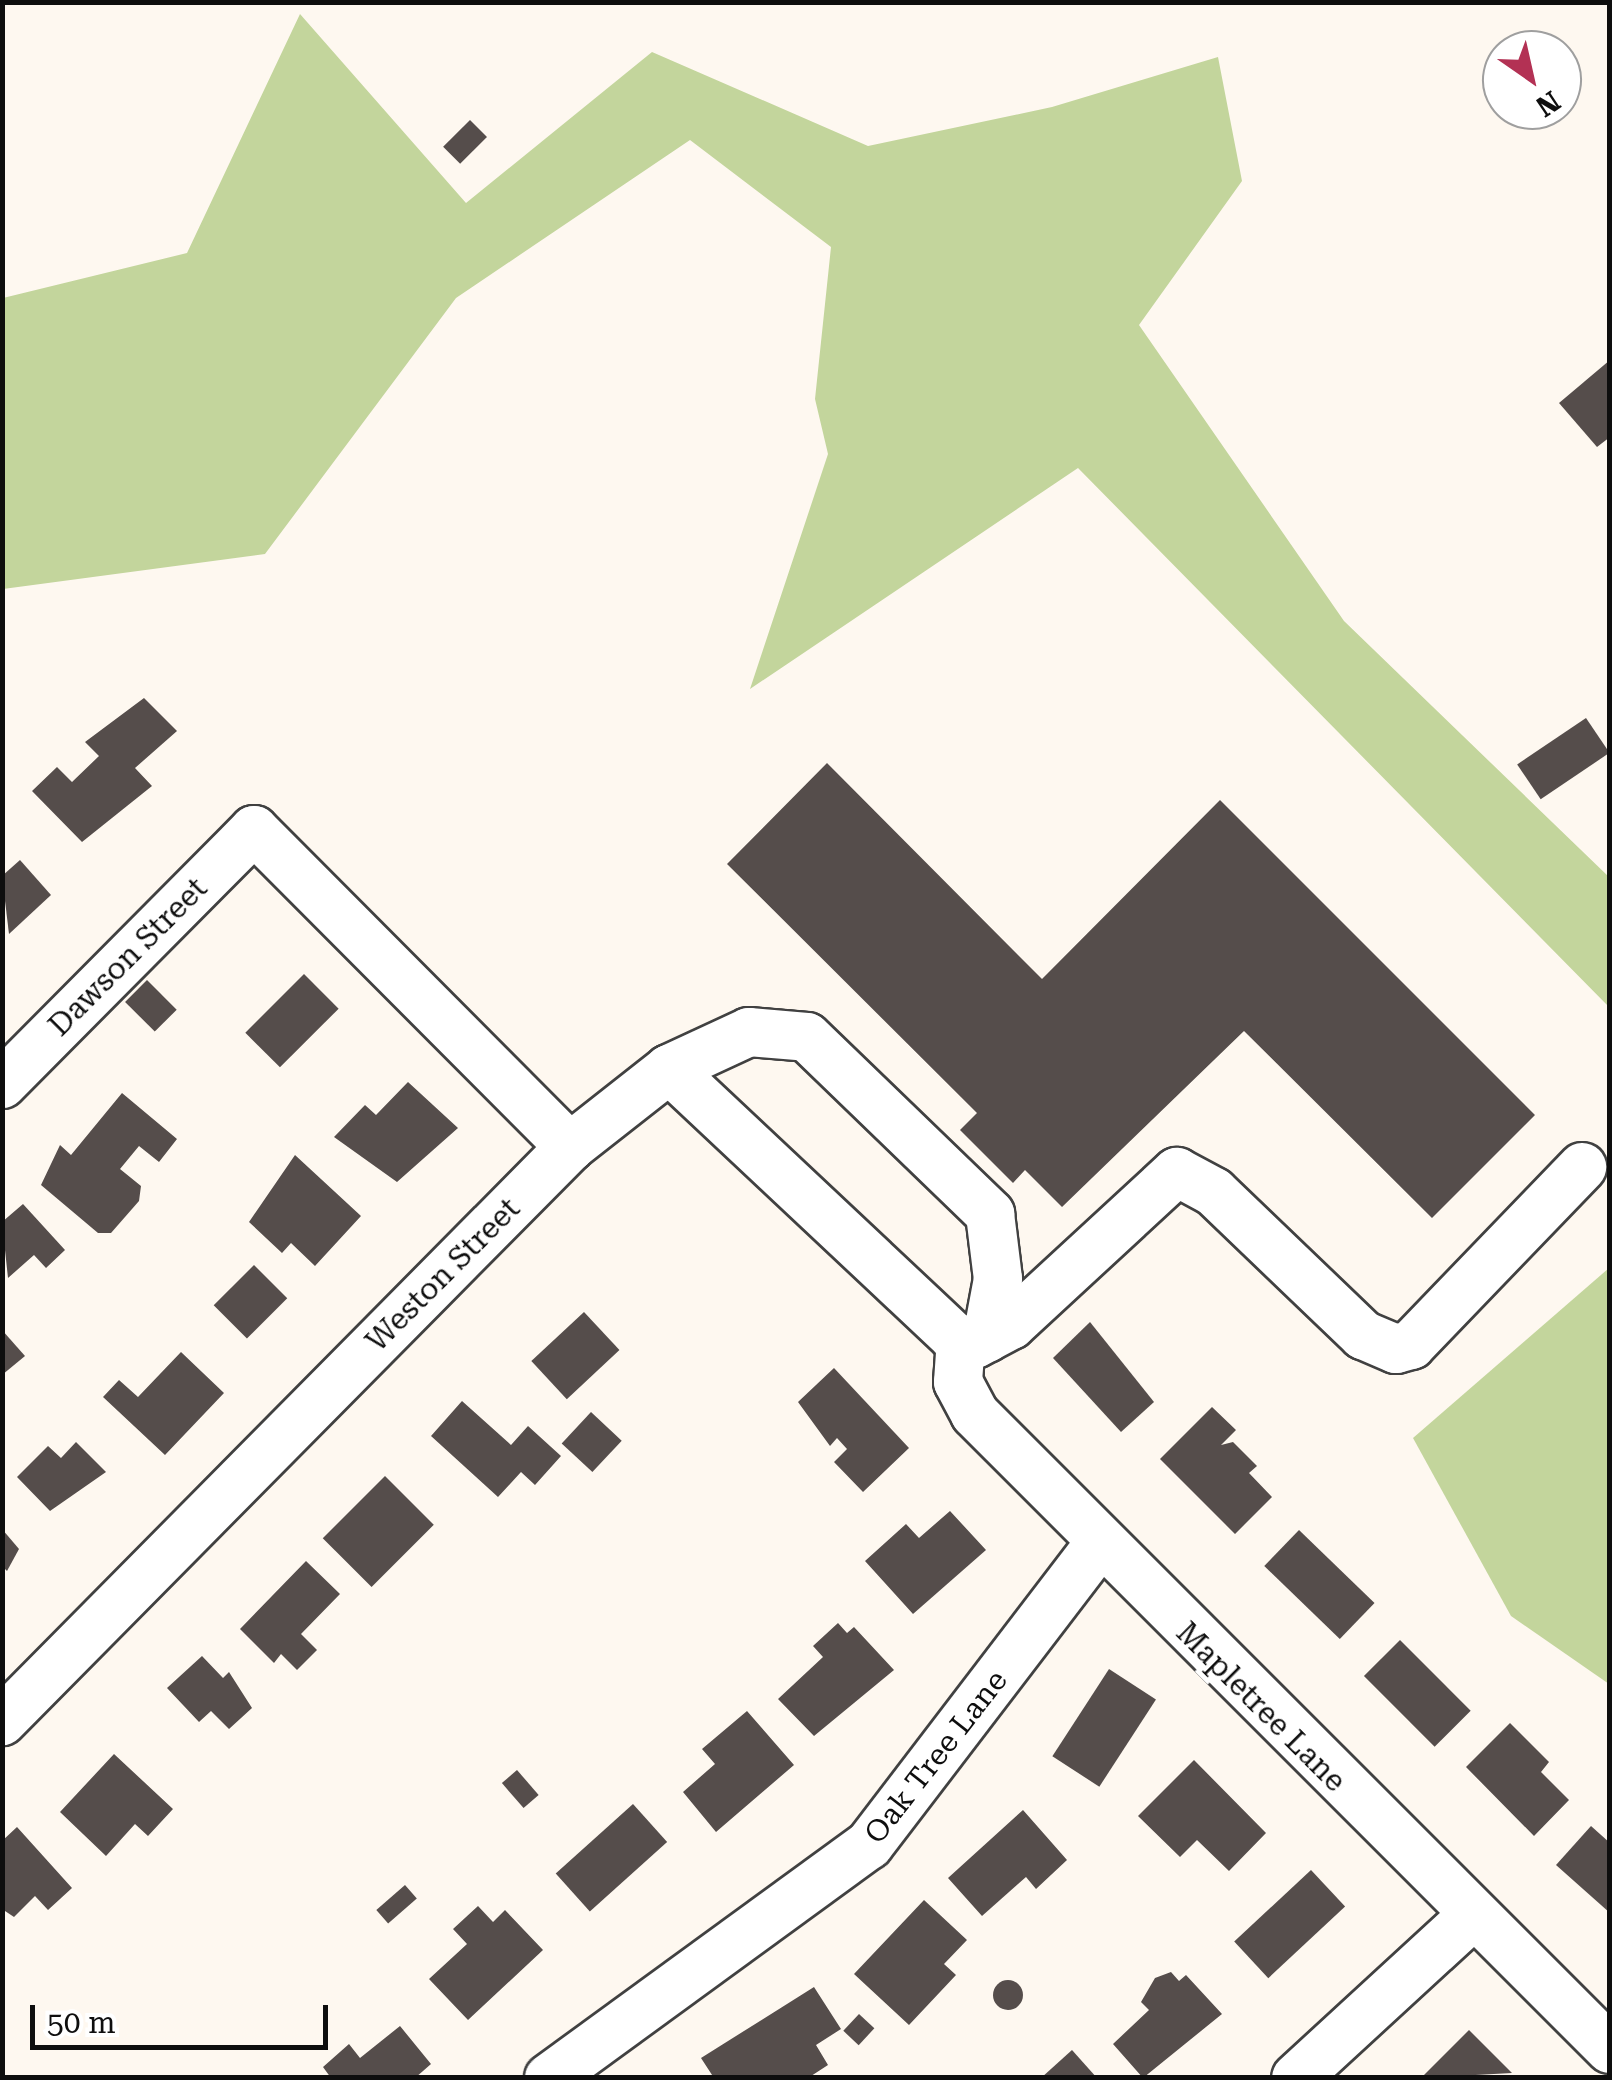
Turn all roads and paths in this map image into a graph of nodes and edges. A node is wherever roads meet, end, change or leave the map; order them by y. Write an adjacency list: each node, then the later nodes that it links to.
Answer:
1 (669, 1068): 3 (street, Weston Street); 5 (street); 5 (street, Mapletree Lane)
2 (2, 1084): 3 (street, Dawson Street)
3 (570, 1147): 7 (street, Weston Street)
4 (1582, 1166): 5 (street)
5 (974, 1338): 6 (street, Mapletree Lane)
6 (1098, 1545): 8 (street, Mapletree Lane); 10 (street, Oak Tree Lane)
7 (2, 1722)
8 (1472, 1916): 9 (street, Mapletree Lane); 11 (street)
9 (1610, 2049)
10 (552, 2076)
11 (1296, 2078)

